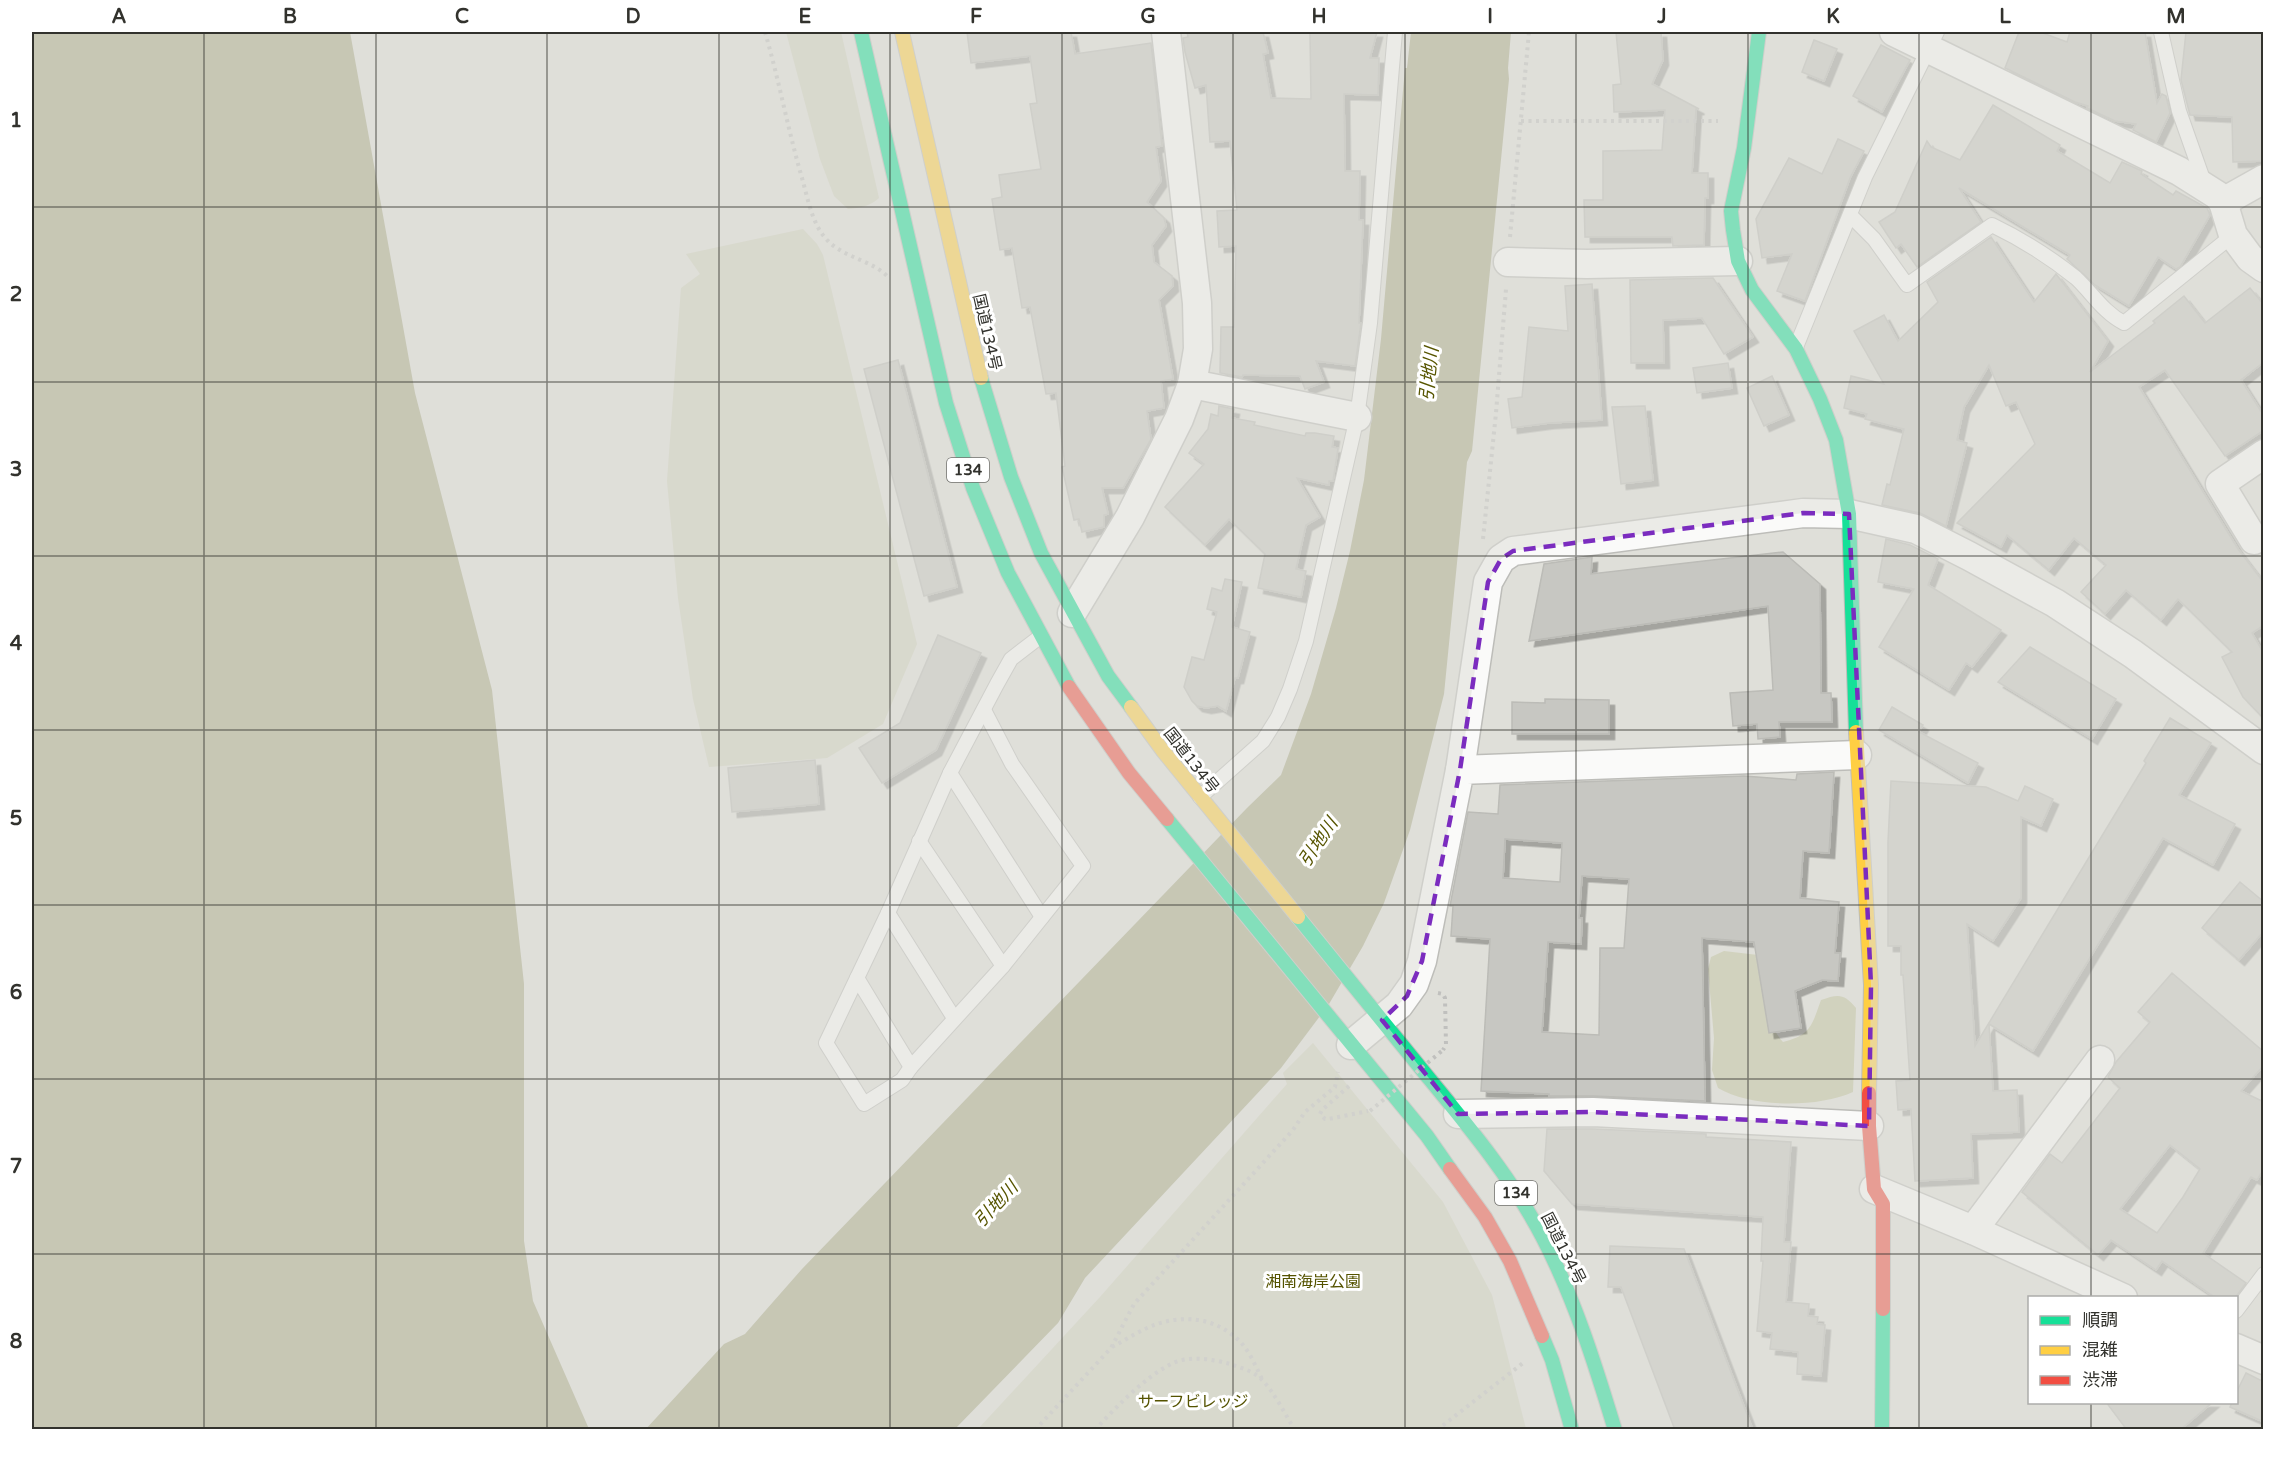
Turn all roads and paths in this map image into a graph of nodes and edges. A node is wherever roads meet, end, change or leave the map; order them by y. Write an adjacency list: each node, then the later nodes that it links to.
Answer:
1 (765, 32): 20 (path)
2 (861, 32): 29 (main road, 134)
3 (902, 32): 28 (main road, 国道134号 / 134)
4 (1166, 32): 22 (street)
5 (1395, 32): 23 (lane)
6 (1529, 32): 11 (path)
7 (1760, 32): 12 (main road)
8 (1894, 32): 10 (street)
9 (2161, 32): 14 (lane)
10 (1932, 40): 14 (street); 15 (lane)
11 (1521, 121): 12 (path); 18 (path)
12 (1747, 121): 17 (main road)
13 (2264, 179): 14 (street)
14 (2215, 196): 16 (street)
15 (1850, 216): 16 (lane); 21 (lane)
16 (2233, 235): 19 (street)
17 (1738, 261): 18 (street); 21 (main road)
18 (1508, 262): 27 (path)
19 (2264, 268)
20 (893, 282)
21 (1796, 349): 25 (main road)
22 (1192, 384): 23 (street); 28 (street)
23 (1357, 417): 35 (lane)
24 (2264, 454): 26 (street)
25 (1848, 514): 27 (street); 31 (street); 32 (main road)
26 (2254, 540)
27 (1501, 559): 33 (street)
28 (1072, 613): 35 (main road, 国道134号 / 134)
29 (1041, 636): 30 (lane); 44 (main road, 134)
30 (984, 710): 34 (lane); 38 (lane)
31 (2264, 750)
32 (1857, 754): 33 (street); 49 (main road)
33 (1460, 770): 43 (street)
34 (950, 773): 36 (lane); 38 (lane)
35 (1200, 797): 43 (main road, 国道134号 / 134)
36 (919, 841): 37 (lane); 39 (lane)
37 (888, 913): 40 (lane); 42 (lane)
38 (1042, 917): 39 (lane)
39 (1003, 966): 42 (lane)
40 (857, 978): 46 (lane); 46 (lane)
41 (1435, 993): 47 (path, bridge)
42 (954, 1018): 46 (lane)
43 (1382, 1020): 44 (street); 48 (main road, 国道134号 / 134)
44 (1347, 1056): 55 (path); 64 (main road, 134)
45 (2100, 1060): 51 (street)
46 (911, 1067)
47 (1354, 1082)
48 (1458, 1114): 49 (street); 65 (main road, 国道134号 / 134)
49 (1869, 1126): 50 (main road)
50 (1874, 1189): 51 (street); 66 (main road)
51 (1973, 1230): 53 (street)
52 (2264, 1274): 54 (lane)
53 (2119, 1296)
54 (2238, 1308)
55 (1111, 1347): 59 (path); 60 (path)
56 (2238, 1349): 57 (street)
57 (2264, 1360)
58 (1526, 1361): 63 (path)
59 (1263, 1380): 61 (path); 62 (path)
60 (1035, 1430)
61 (1095, 1430)
62 (1295, 1430)
63 (1437, 1430)
64 (1572, 1430)
65 (1616, 1430)
66 (1882, 1430)

